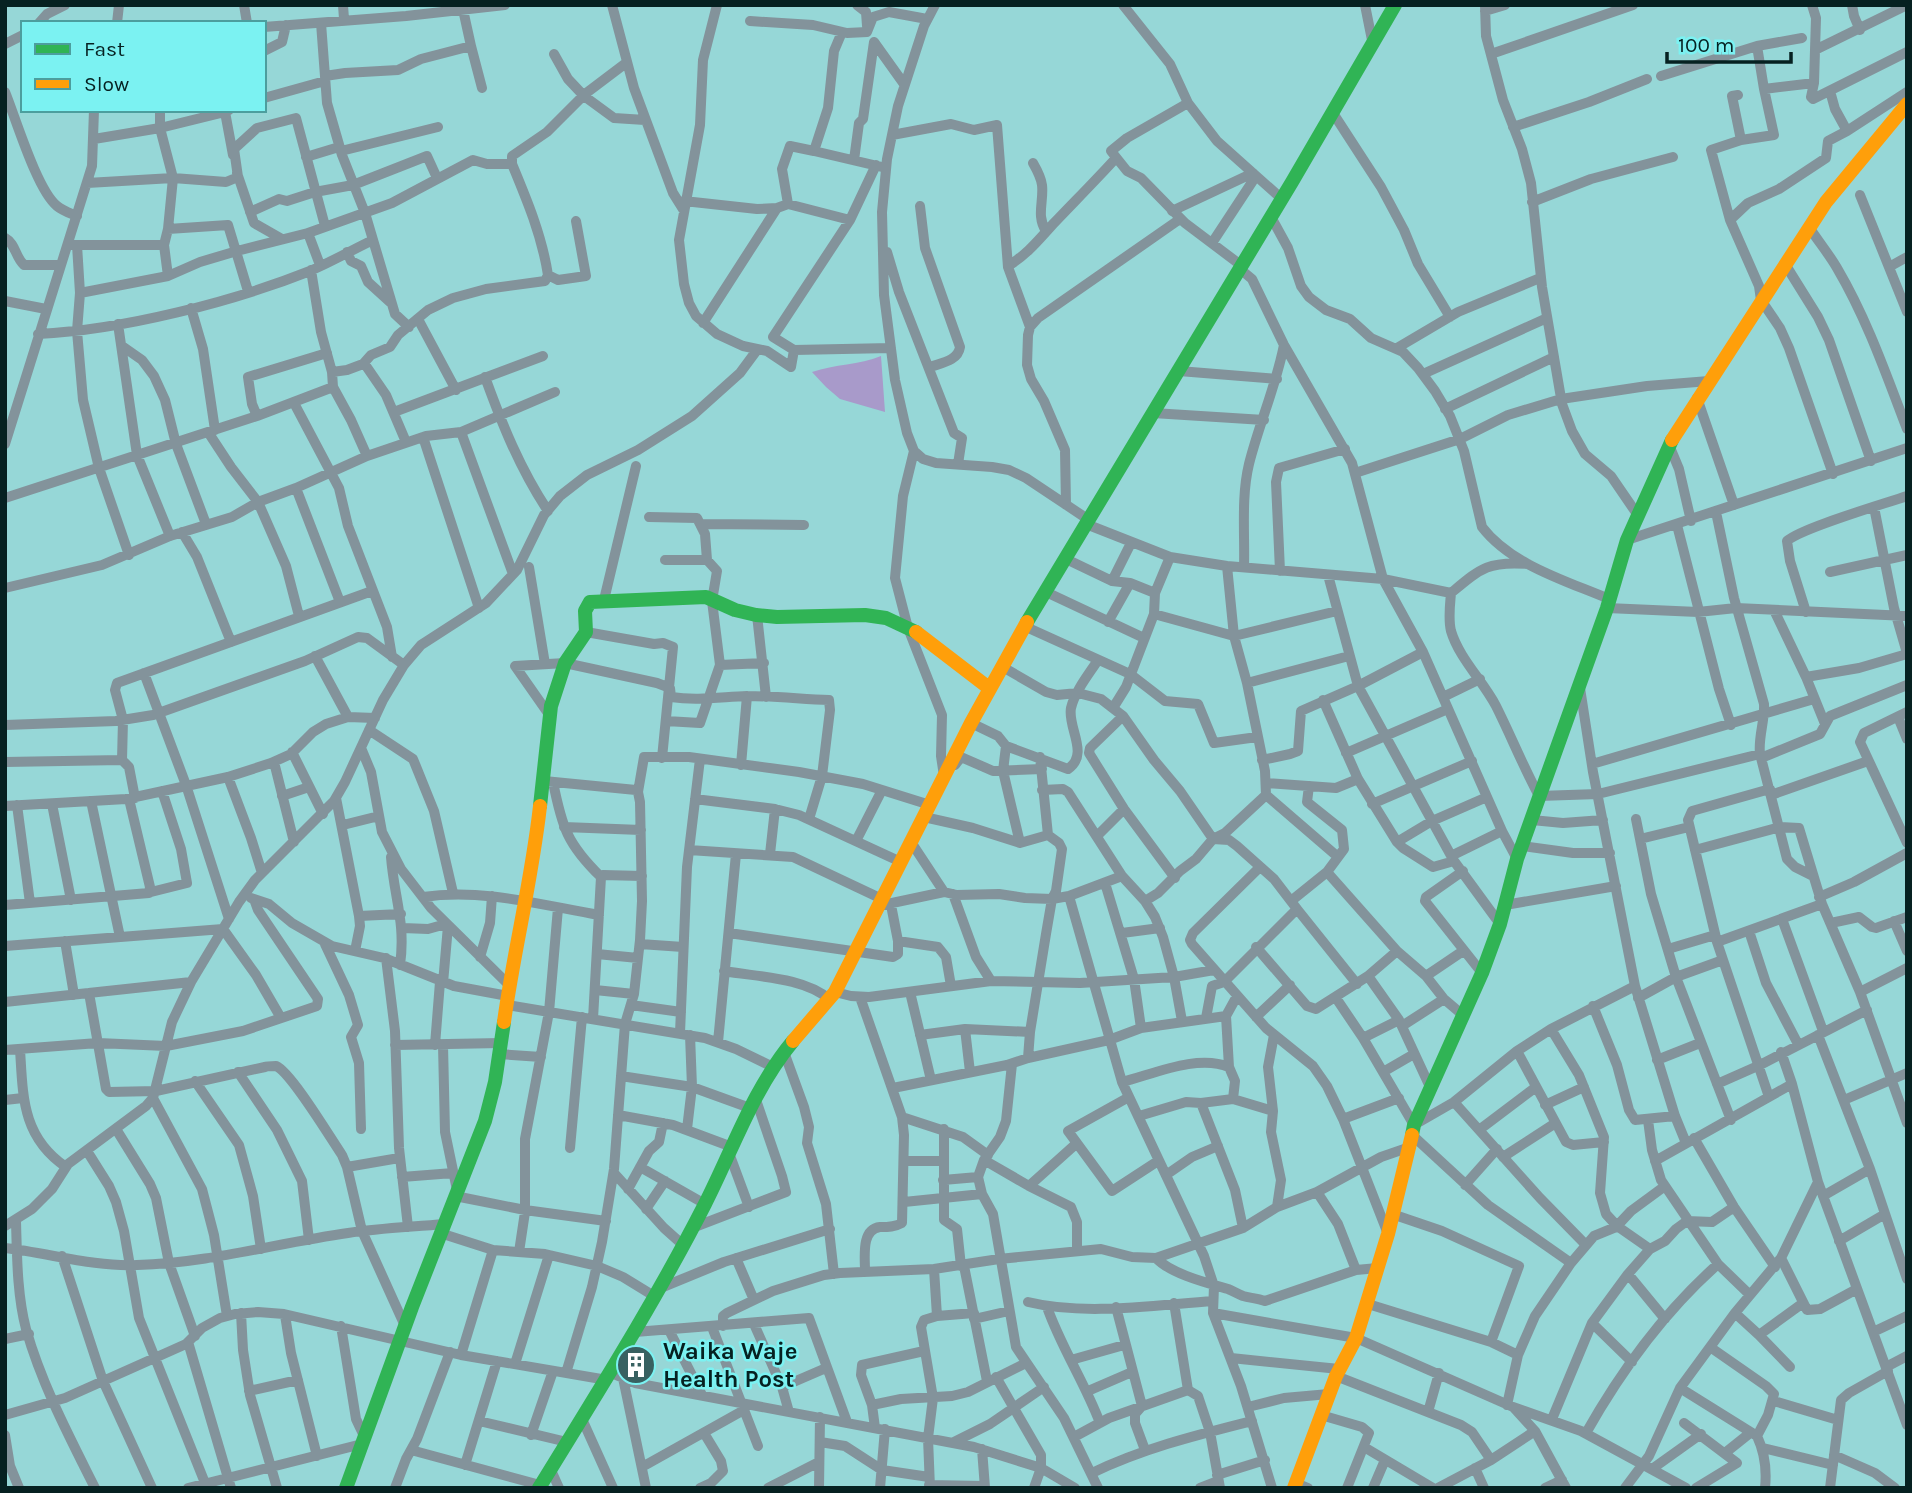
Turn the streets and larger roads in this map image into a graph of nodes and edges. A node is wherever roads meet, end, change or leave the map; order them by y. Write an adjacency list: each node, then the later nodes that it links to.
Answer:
1 (65, 5): 20 (street)
2 (343, 5): 21 (street)
3 (505, 5): 14 (street)
4 (612, 5): 42 (street)
5 (717, 5): 91 (street)
6 (857, 5): 29 (street)
7 (935, 5): 22 (street)
8 (1123, 5): 56 (street)
9 (1365, 5): 34 (street)
10 (1505, 5): 18 (street)
11 (1812, 5): 38 (street)
12 (1852, 5): 27 (street)
13 (1907, 5): 27 (street)
14 (490, 6): 17 (street)
15 (1393, 6): 34 (street)
16 (1631, 6): 41 (street)
17 (462, 7): 19 (street); 35 (street)
18 (1485, 8): 41 (street)
19 (435, 9): 21 (street)
20 (46, 10)
21 (344, 19): 24 (street)
22 (927, 19): 29 (street); 47 (street)
23 (750, 21): 28 (street)
24 (321, 23): 25 (street); 44 (street)
25 (286, 25): 26 (street); 37 (street)
26 (266, 27)
27 (1860, 30): 38 (street)
28 (842, 32): 29 (street); 72 (street)
29 (867, 32): 32 (street)
30 (21, 36): 33 (street)
31 (1802, 38): 36 (street)
32 (874, 42): 47 (street); 76 (street)
33 (5, 44)
34 (1373, 45): 62 (street)
35 (471, 46): 44 (street); 48 (street)
36 (1757, 46): 43 (street); 49 (street)
37 (266, 50)
38 (1815, 50): 46 (street)
39 (1907, 52): 50 (street)
40 (554, 54): 54 (street)
41 (1491, 54): 65 (street)
42 (626, 63): 54 (street); 63 (street)
43 (1661, 76)
44 (325, 79): 55 (street); 71 (street)
45 (1647, 79): 65 (street)
46 (1814, 82): 49 (street); 50 (street)
47 (904, 84): 68 (street)
48 (482, 88)
49 (1764, 89): 70 (street)
50 (1830, 91): 67 (street)
51 (5, 92): 97 (street)
52 (1907, 92): 67 (street)
53 (1738, 95): 70 (street)
54 (584, 96): 63 (street); 78 (street)
55 (266, 97)
56 (1188, 103): 75 (street); 80 (street)
57 (1907, 104): 103 (street)
58 (94, 112): 69 (street)
59 (160, 112): 66 (street)
60 (223, 112): 66 (street)
61 (227, 112): 81 (street)
62 (1332, 113): 88 (street); 135 (street)
63 (645, 120): 91 (street)
64 (439, 127): 71 (street)
65 (1513, 127): 89 (street)
66 (160, 128): 69 (street); 82 (street)
67 (1847, 131): 101 (street)
68 (892, 135): 79 (street); 119 (street)
69 (94, 139): 84 (street)
70 (1741, 140): 101 (street)
71 (340, 149): 73 (street); 85 (street)
72 (814, 150): 76 (street); 90 (street)
73 (306, 157): 81 (street); 86 (street)
74 (1673, 157): 89 (street)
75 (1116, 158): 96 (street); 105 (street)
76 (854, 160): 79 (street)
77 (1033, 163): 105 (street)
78 (512, 164): 83 (street); 123 (street)
79 (881, 166): 100 (street); 108 (street)
80 (1254, 174): 88 (street); 96 (street); 111 (street)
81 (238, 177): 82 (street); 94 (street)
82 (173, 178): 84 (street); 104 (street)
83 (437, 178): 85 (street); 95 (street)
84 (87, 183): 97 (street)
85 (353, 185): 86 (street); 95 (street)
86 (314, 192): 94 (street); 102 (street)
87 (1860, 195): 121 (street)
88 (1282, 199): 98 (street)
89 (1532, 202): 125 (street)
90 (788, 204): 93 (street); 100 (street)
91 (683, 205): 93 (street); 138 (street)
92 (920, 206): 154 (street)
93 (777, 208): 138 (street)
94 (250, 212): 109 (street)
95 (365, 213): 102 (street); 110 (street)
96 (1176, 215): 111 (street); 141 (street)
97 (77, 216): 112 (street)
98 (1271, 217): 120 (street); 147 (street)
99 (576, 220): 123 (street)
100 (850, 220): 149 (street)
101 (1730, 220): 129 (street)
102 (325, 226): 106 (street)
103 (1809, 227): 117 (street); 175 (street)
104 (168, 229): 113 (street); 114 (street)
105 (1046, 232): 119 (street)
106 (308, 233): 109 (street); 122 (street)
107 (5, 238): 118 (street)
108 (882, 238): 146 (street); 154 (street)
109 (282, 240): 114 (street)
110 (373, 240): 115 (street); 131 (street)
111 (1212, 243): 120 (street)
112 (73, 246): 113 (street); 118 (street); 128 (street)
113 (164, 246): 124 (street)
114 (237, 251): 124 (street); 127 (street)
115 (347, 252): 122 (street); 131 (street)
116 (1907, 257): 121 (street)
117 (1784, 264): 129 (street); 189 (street)
118 (61, 265): 133 (street)
119 (1008, 266): 141 (street)
120 (1241, 267): 144 (street); 155 (street)
121 (1889, 267): 126 (street)
122 (316, 268): 127 (street); 150 (street)
123 (548, 275): 137 (street)
124 (168, 276): 128 (street)
125 (1541, 278): 135 (street); 136 (street)
126 (1902, 286): 134 (street)
127 (248, 291): 132 (street)
128 (80, 293): 142 (street)
129 (1761, 300): 160 (street); 195 (street)
130 (5, 301): 133 (street)
131 (390, 303): 140 (street)
132 (191, 308): 139 (street); 176 (street)
133 (46, 309): 143 (street)
134 (1907, 312)
135 (1450, 317): 147 (street)
136 (1547, 318): 152 (street); 157 (street)
137 (418, 319): 140 (street); 162 (street)
138 (703, 323): 148 (street)
139 (118, 324): 142 (street); 145 (street)
140 (409, 327): 153 (street)
141 (1030, 327): 200 (street)
142 (76, 331): 143 (street); 192 (street)
143 (38, 334): 165 (street)
144 (1284, 345): 159 (street); 185 (street)
145 (122, 346): 182 (street); 187 (street)
146 (891, 348): 149 (street); 186 (street)
147 (1396, 348): 157 (street)
148 (757, 350): 149 (street); 203 (street)
149 (794, 350)
150 (327, 353): 156 (street); 172 (street)
151 (543, 356): 158 (street)
152 (1553, 357): 167 (street); 169 (street)
153 (364, 363): 156 (street); 170 (street)
154 (930, 367): 190 (street)
155 (1179, 371): 159 (street); 171 (street)
156 (332, 372): 161 (street)
157 (1423, 374): 169 (street)
158 (485, 377): 162 (street); 173 (street)
159 (1277, 379): 174 (street)
160 (1709, 381): 166 (street); 167 (street)
161 (333, 387): 168 (street); 188 (street)
162 (456, 390): 170 (street)
163 (555, 392): 173 (street)
164 (5, 393): 165 (street)
165 (18, 396): 179 (street)
166 (1697, 398): 183 (street); 201 (street)
167 (1561, 399): 180 (street); 205 (street)
168 (295, 403): 172 (street); 193 (street)
169 (1445, 409): 180 (street)
170 (394, 412): 181 (street)
171 (1153, 413): 174 (street); 208 (street)
172 (257, 416): 176 (street)
173 (499, 416): 177 (street); 203 (street)
174 (1264, 419): 227 (street)
175 (1907, 429)
176 (212, 431): 182 (street); 199 (street)
177 (461, 432): 178 (street); 230 (street)
178 (423, 437): 181 (street); 244 (street)
179 (6, 438)
180 (1460, 439): 194 (street); 224 (street)
181 (406, 442): 188 (street)
182 (176, 444): 187 (street); 209 (street)
183 (1669, 445): 205 (street); 207 (street)
184 (1907, 448): 189 (street)
185 (1345, 449): 194 (street); 228 (street)
186 (914, 451): 190 (street); 256 (street)
187 (136, 455): 192 (street); 214 (street)
188 (367, 456): 193 (street)
189 (1871, 461): 195 (street)
190 (958, 464): 200 (street)
191 (636, 466): 240 (street)
192 (99, 468): 198 (street); 217 (street)
193 (330, 473): 196 (street); 236 (street)
194 (1355, 473): 232 (street)
195 (1832, 474): 201 (street)
196 (296, 488): 199 (street); 242 (street)
197 (1907, 496): 202 (street)
198 (5, 498)
199 (258, 502): 209 (street); 253 (street)
200 (1066, 505): 208 (street)
201 (1734, 505): 204 (street)
202 (1874, 507): 223 (street); 249 (street)
203 (548, 511): 230 (street)
204 (1716, 512): 207 (street); 245 (street)
205 (1637, 514): 215 (street)
206 (649, 517): 210 (street)
207 (1691, 521): 212 (street)
208 (1088, 522): 216 (street); 220 (street)
209 (206, 524): 213 (street)
210 (700, 524): 211 (street); 222 (street)
211 (804, 525)
212 (1677, 525): 215 (street); 248 (street)
213 (182, 532): 214 (street); 260 (street)
214 (170, 536): 217 (street)
215 (1627, 540): 243 (street)
216 (1131, 543): 219 (street); 233 (street)
217 (129, 555): 235 (street)
218 (1907, 555): 223 (street)
219 (1170, 557): 225 (street); 238 (street)
220 (1066, 559): 233 (street); 237 (street)
221 (665, 560): 222 (street)
222 (707, 560): 241 (street)
223 (1886, 560): 229 (street); 252 (street)
224 (1532, 565): 239 (street); 243 (street)
225 (1227, 566): 227 (street); 258 (street)
226 (529, 567): 269 (street)
227 (1244, 567): 228 (street)
228 (1280, 571): 231 (street)
229 (1830, 572)
230 (513, 574): 244 (street)
231 (1328, 575): 232 (street); 247 (street)
232 (1383, 579): 239 (street); 261 (street)
233 (1112, 581): 234 (street)
234 (1130, 583): 238 (street); 254 (street)
235 (5, 588)
236 (372, 592): 242 (street); 264 (street)
237 (1046, 592): 254 (street); 255 (street)
238 (1155, 593): 250 (street)
239 (1451, 593): 276 (street)
240 (604, 600): 241 (street); 257 (street)
241 (712, 601): 251 (street); 271 (street)
242 (341, 602): 253 (street)
243 (1608, 604): 248 (street); 277 (street)
244 (480, 608): 270 (street)
245 (1736, 608): 246 (street); 248 (street); 293 (street)
246 (1774, 610): 249 (street); 275 (street)
247 (1338, 611): 258 (street); 265 (street)
248 (1698, 612): 304 (street)
249 (1806, 612): 252 (street)
250 (1154, 614): 258 (street); 259 (street)
251 (757, 615): 256 (street); 268 (street)
252 (1902, 616): 262 (street)
253 (299, 617): 260 (street)
254 (1108, 622): 259 (street)
255 (1024, 626): 266 (street); 272 (street)
256 (908, 628): 282 (street); 328 (street)
257 (586, 632): 267 (street); 281 (street)
258 (1234, 636): 278 (street)
259 (1144, 638): 274 (street)
260 (231, 642): 273 (street)
261 (1423, 652): 279 (street); 286 (street)
262 (1907, 653): 275 (street)
263 (315, 656): 264 (street); 292 (street); 297 (street)
264 (392, 656): 270 (street)
265 (1349, 656): 278 (street); 279 (street)
266 (1098, 660): 274 (street); 283 (street)
267 (565, 663): 269 (street); 281 (street); 295 (street)
268 (764, 663): 271 (street); 285 (street)
269 (545, 664): 295 (street)
270 (404, 665): 298 (street)
271 (720, 665): 287 (street)
272 (1001, 666): 282 (street); 283 (street)
273 (144, 673): 292 (street); 299 (street)
274 (1130, 674): 290 (street); 306 (street)
275 (1806, 677): 288 (street)
276 (1480, 679): 286 (street); 346 (street)
277 (1579, 682): 323 (street); 346 (street)
278 (1247, 683): 306 (street)
279 (1358, 685): 289 (street); 307 (street)
280 (1907, 685): 302 (street)
281 (670, 688): 287 (street); 300 (street)
282 (989, 688): 301 (street)
283 (1078, 693): 290 (street); 314 (street)
284 (747, 696): 285 (street); 287 (street); 324 (street)
285 (766, 697): 327 (street)
286 (1443, 697): 291 (street)
287 (710, 699): 300 (street)
288 (1814, 699): 293 (street); 302 (street)
289 (1323, 700): 312 (street); 318 (street)
290 (1113, 708): 296 (street)
291 (1448, 709): 307 (street); 319 (street)
292 (158, 713): 299 (street); 333 (street)
293 (1764, 713): 304 (street); 313 (street)
294 (1902, 715): 308 (street); 320 (street)
295 (550, 716): 331 (street)
296 (1123, 716): 357 (street); 374 (street)
297 (348, 717): 298 (street); 311 (street)
298 (375, 718): 305 (street)
299 (122, 720): 303 (street); 317 (street)
300 (666, 721): 315 (street)
301 (971, 723): 309 (street); 328 (street)
302 (1825, 723): 313 (street)
303 (5, 725)
304 (1731, 725): 323 (street)
305 (369, 730): 310 (street); 405 (street)
306 (1257, 737): 318 (street)
307 (1387, 737): 312 (street); 334 (street)
308 (1907, 739)
309 (1006, 746): 314 (street); 326 (street)
310 (361, 748): 347 (street); 360 (street)
311 (292, 752): 322 (street); 336 (street)
312 (1346, 753): 330 (street)
313 (1760, 756): 342 (street); 343 (street)
314 (1040, 757): 325 (street)
315 (662, 758): 316 (street); 341 (street)
316 (700, 759): 324 (street); 350 (street)
317 (122, 760): 321 (street); 349 (street)
318 (1262, 760): 332 (street)
319 (1472, 761): 334 (street); 348 (street)
320 (1868, 761): 342 (street); 381 (street)
321 (5, 762)
322 (274, 762): 329 (street); 345 (street)
323 (1592, 764): 343 (street)
324 (741, 765): 327 (street)
325 (1042, 769): 326 (street); 338 (street)
326 (1003, 771): 340 (street); 380 (street)
327 (821, 776): 337 (street); 361 (street)
328 (944, 776): 340 (street)
329 (228, 777): 333 (street); 396 (street)
330 (1358, 779): 335 (street); 353 (street)
331 (548, 781): 341 (street); 367 (street); 416 (street)
332 (1266, 783): 335 (street); 344 (street)
333 (186, 785): 339 (street); 427 (street)
334 (1413, 785): 353 (street); 365 (street)
335 (1309, 786): 390 (street)
336 (309, 787): 345 (street); 359 (street)
337 (882, 790): 358 (street); 376 (street)
338 (1042, 790): 372 (street); 373 (street)
339 (162, 791): 349 (street); 404 (street)
340 (937, 791): 358 (street)
341 (638, 792): 370 (street)
342 (1770, 792): 368 (street); 369 (street)
343 (1598, 794): 346 (street); 364 (street)
344 (1266, 795): 374 (street); 390 (street)
345 (282, 796): 377 (street)
346 (1539, 796): 363 (street)
347 (336, 797): 359 (street); 366 (street)
348 (1487, 797): 365 (street); 371 (street)
349 (132, 798): 351 (street); 404 (street)
350 (695, 799): 356 (street); 382 (street)
351 (91, 801): 352 (street); 409 (street)
352 (52, 804): 354 (street); 413 (street)
353 (1372, 804): 379 (street)
354 (17, 805): 355 (street); 417 (street)
355 (5, 806)
356 (775, 809): 361 (street); 389 (street)
357 (1124, 809): 373 (street); 401 (street)
358 (927, 811): 378 (street); 380 (street)
359 (323, 814): 377 (street)
360 (379, 816): 366 (street); 386 (street)
361 (808, 819): 376 (street)
362 (1636, 819): 375 (street)
363 (1532, 820): 364 (street); 384 (street)
364 (1603, 820): 385 (street)
365 (1432, 821): 379 (street); 391 (street)
366 (343, 825): 425 (street)
367 (564, 827): 370 (street); 400 (street)
368 (1689, 827): 375 (street); 383 (street)
369 (1780, 827): 383 (street); 399 (street); 399 (street)
370 (641, 830): 397 (street)
371 (1502, 831): 384 (street); 391 (street)
372 (1048, 835): 380 (street); 412 (street)
373 (1097, 836): 398 (street)
374 (1213, 839): 393 (street); 401 (street)
375 (1640, 839): 448 (street)
376 (856, 841): 392 (street)
377 (293, 842): 396 (street)
378 (911, 842): 392 (street); 406 (street)
379 (1396, 842): 391 (street)
380 (1020, 843)
381 (1907, 843)
382 (689, 850): 388 (street); 446 (street)
383 (1695, 850): 440 (street)
384 (1520, 852): 385 (street); 421 (street)
385 (1609, 852): 403 (street)
386 (391, 853): 411 (street); 423 (street)
387 (1907, 853): 414 (street)
388 (736, 854): 389 (street); 437 (street)
389 (770, 854): 418 (street)
390 (1338, 857): 395 (street)
391 (1453, 858): 394 (street)
392 (901, 862): 418 (street)
393 (1259, 868): 420 (street); 461 (street)
394 (1463, 871): 431 (street); 451 (street)
395 (1327, 872): 420 (street); 450 (street)
396 (262, 873): 410 (street)
397 (642, 876): 400 (street); 444 (street)
398 (1122, 876): 402 (street); 415 (street)
399 (1813, 876): 414 (street)
400 (601, 877): 424 (street)
401 (1175, 878): 415 (street)
402 (1105, 883): 408 (street); 438 (street)
403 (1616, 886): 421 (street); 478 (street)
404 (150, 891): 409 (street)
405 (453, 893): 407 (street); 411 (street)
406 (948, 893): 412 (street); 418 (street); 469 (street)
407 (492, 896): 416 (street); 455 (street)
408 (1069, 896): 412 (street); 470 (street)
409 (112, 897): 413 (street); 439 (street)
410 (249, 897): 427 (street); 443 (street); 502 (street)
411 (423, 897): 432 (street)
412 (1052, 899): 474 (street)
413 (71, 900): 417 (street)
414 (1821, 900): 428 (street); 430 (street)
415 (1145, 901): 434 (street)
416 (525, 902): 422 (street); 485 (street)
417 (30, 903): 419 (street)
418 (883, 903): 442 (street); 453 (street)
419 (5, 905)
420 (1294, 905): 447 (street); 475 (street)
421 (1505, 905): 431 (street)
422 (558, 908): 424 (street); 496 (street)
423 (401, 914): 425 (street); 433 (street)
424 (599, 915): 454 (street)
425 (359, 916): 449 (street)
426 (1907, 917): 429 (street)
427 (229, 919): 435 (street)
428 (1782, 919): 436 (street); 512 (street)
429 (1895, 921): 430 (street); 452 (street)
430 (1831, 923): 481 (street)
431 (1500, 924): 463 (street)
432 (447, 925): 433 (street); 455 (street); 472 (street)
433 (402, 928): 459 (street)
434 (1160, 928): 438 (street); 466 (street)
435 (223, 929): 439 (street); 471 (street); 502 (street)
436 (1749, 931): 440 (street); 521 (street)
437 (729, 933): 453 (street); 462 (street)
438 (1122, 933): 468 (street)
439 (120, 937): 441 (street)
440 (1716, 939): 448 (street); 458 (street)
441 (65, 941): 445 (street); 484 (street)
442 (898, 941): 453 (street); 477 (street)
443 (325, 944): 449 (street); 579 (street)
444 (640, 944): 446 (street); 457 (street)
445 (5, 946)
446 (683, 947): 497 (street)
447 (1256, 947): 473 (street); 476 (street)
448 (1668, 950): 467 (street)
449 (355, 951): 456 (street)
450 (1397, 951): 464 (street); 465 (street)
451 (1463, 951): 463 (street); 465 (street)
452 (1907, 951)
453 (855, 953): 486 (street)
454 (597, 954): 457 (street); 479 (street)
455 (480, 957): 485 (street)
456 (386, 958): 459 (street); 522 (street)
457 (638, 958): 483 (street)
458 (1723, 960): 467 (street); 536 (street)
459 (400, 965): 472 (street)
460 (1907, 968): 481 (street)
461 (1214, 970): 466 (street); 473 (street)
462 (724, 971): 486 (street); 518 (street)
463 (1482, 973): 499 (street)
464 (1368, 976): 475 (street); 506 (street)
465 (1426, 976): 491 (street)
466 (1174, 977): 468 (street); 505 (street)
467 (1676, 977): 490 (street); 520 (street)
468 (1134, 979): 470 (street); 508 (street)
469 (991, 981): 474 (street); 477 (street)
470 (1092, 981): 474 (street); 517 (street)
471 (191, 982): 482 (street); 524 (street)
472 (441, 982): 485 (street); 523 (street)
473 (1224, 982): 487 (street); 504 (street)
474 (1039, 983): 511 (street)
475 (1357, 984): 489 (street)
476 (1290, 985): 489 (street); 501 (street)
477 (951, 986): 480 (street)
478 (1635, 986): 490 (street); 494 (street)
479 (595, 990): 483 (street); 503 (street)
480 (910, 992): 488 (street); 514 (street)
481 (1860, 992): 495 (street)
482 (89, 993): 484 (street); 519 (street)
483 (634, 994): 493 (street)
484 (74, 995): 492 (street)
485 (508, 995): 496 (street); 525 (street)
486 (832, 995): 488 (street); 529 (street)
487 (1237, 996): 498 (street); 501 (street)
488 (860, 997): 554 (street)
489 (1336, 998): 516 (street)
490 (1638, 998): 534 (street)
491 (1444, 999): 499 (street); 506 (street)
492 (5, 1002)
493 (631, 1005): 497 (street); 507 (street)
494 (1593, 1006): 510 (street); 573 (street)
495 (1867, 1010): 512 (street); 545 (street)
496 (549, 1012): 500 (street); 532 (street)
497 (681, 1012): 513 (street)
498 (1226, 1016): 504 (street); 538 (street)
499 (1464, 1016): 551 (street)
500 (582, 1017): 503 (street); 588 (street)
501 (1256, 1017): 515 (street)
502 (281, 1018): 524 (street)
503 (593, 1018): 507 (street)
504 (1206, 1018): 505 (street)
505 (1182, 1021): 508 (street)
506 (1400, 1023): 516 (street); 531 (street)
507 (625, 1024): 513 (street); 543 (street)
508 (1142, 1028): 517 (street)
509 (965, 1029): 511 (street); 514 (street); 540 (street)
510 (1551, 1029): 528 (street); 553 (street)
511 (1030, 1032): 533 (street)
512 (1820, 1033): 521 (street); 562 (street)
513 (685, 1034): 518 (street); 550 (street)
514 (920, 1035): 544 (street)
515 (1274, 1035): 567 (street); 572 (street)
516 (1363, 1038): 541 (street)
517 (1109, 1040): 533 (street); 547 (street)
518 (718, 1042): 537 (street)
519 (98, 1043): 524 (street); 526 (street); 555 (street)
520 (1700, 1044): 534 (street); 548 (street)
521 (1798, 1044): 530 (street)
522 (396, 1045): 523 (street); 592 (street)
523 (439, 1045): 525 (street); 603 (street)
524 (166, 1046): 555 (street)
525 (500, 1048): 532 (street); 616 (street)
526 (20, 1049): 527 (street); 558 (street)
527 (5, 1051)
528 (1517, 1051): 552 (street); 564 (street)
529 (784, 1052): 537 (street); 638 (street)
530 (1781, 1052): 536 (street); 549 (street)
531 (1414, 1054): 541 (street); 551 (street)
532 (541, 1057): 626 (street)
533 (1028, 1058): 535 (street)
534 (1657, 1060): 570 (street)
535 (1012, 1064): 540 (street); 593 (street)
536 (1760, 1065): 548 (street); 557 (street)
537 (774, 1068): 563 (street)
538 (1229, 1068): 547 (street); 560 (street)
539 (238, 1072): 546 (street); 599 (street); 641 (street)
540 (970, 1072): 544 (street)
541 (1383, 1072): 559 (street)
542 (1907, 1073): 545 (street)
543 (621, 1076): 550 (street); 568 (street)
544 (930, 1080): 554 (street)
545 (1893, 1080): 562 (street); 576 (street)
546 (195, 1081): 555 (street); 648 (street)
547 (1122, 1082): 556 (street)
548 (1717, 1084): 574 (street)
549 (1792, 1084): 557 (street); 610 (street)
550 (692, 1087): 563 (street); 580 (street)
551 (1430, 1087): 583 (street)
552 (1536, 1087): 566 (street); 582 (street)
553 (1584, 1087): 566 (street); 585 (street)
554 (893, 1088): 571 (street)
555 (154, 1094): 578 (street); 655 (street)
556 (1129, 1097): 569 (street); 586 (street)
557 (1769, 1097): 574 (street)
558 (23, 1098): 561 (street); 598 (street)
559 (1399, 1098): 572 (street); 583 (street)
560 (1233, 1099): 565 (street); 567 (street)
561 (5, 1100)
562 (1844, 1100): 602 (street)
563 (753, 1102): 589 (street); 623 (street)
564 (1454, 1102): 582 (street); 583 (street)
565 (1201, 1103): 569 (street); 587 (street)
566 (1545, 1105): 577 (street)
567 (1273, 1111): 624 (street)
568 (618, 1115): 575 (street); 604 (street)
569 (1139, 1116): 596 (street)
570 (1675, 1116): 573 (street); 584 (street)
571 (902, 1117): 581 (street); 594 (street)
572 (1343, 1119): 601 (street)
573 (1648, 1120): 597 (street)
574 (1731, 1120): 584 (street)
575 (663, 1123): 580 (street); 600 (street)
576 (1907, 1123)
577 (1554, 1124): 585 (street); 591 (street)
578 (116, 1129): 590 (street); 660 (street)
579 (360, 1129)
580 (687, 1129): 589 (street)
581 (944, 1129): 593 (street); 595 (street)
582 (1479, 1130): 591 (street)
583 (1411, 1136): 601 (street); 611 (street); 627 (street)
584 (1690, 1141): 597 (street); 622 (street)
585 (1604, 1142): 633 (street)
586 (1077, 1143): 596 (street); 612 (street)
587 (1218, 1146): 605 (street); 637 (street)
588 (570, 1148)
589 (731, 1150): 621 (street); 623 (street)
590 (87, 1151): 598 (street); 663 (street)
591 (1500, 1153): 611 (street); 645 (street)
592 (399, 1158): 599 (street); 606 (street)
593 (986, 1158): 607 (street); 612 (street)
594 (904, 1160): 595 (street); 620 (street)
595 (942, 1161): 608 (street)
596 (1158, 1161): 605 (street)
597 (1656, 1161): 613 (street)
598 (66, 1167): 629 (street)
599 (347, 1167): 639 (street)
600 (640, 1167): 609 (street); 614 (street)
601 (1362, 1169): 615 (street); 640 (street)
602 (1870, 1169): 618 (street); 628 (street)
603 (453, 1173): 606 (street); 616 (street)
604 (614, 1173): 614 (street); 630 (street)
605 (1166, 1175): 643 (street)
606 (402, 1177): 634 (street)
607 (978, 1177): 608 (street); 617 (street)
608 (943, 1180): 619 (street)
609 (665, 1181): 621 (street); 625 (street)
610 (1818, 1182): 618 (street); 659 (street)
611 (1465, 1185): 661 (street)
612 (1029, 1186): 651 (street)
613 (1665, 1186): 631 (street); 633 (street)
614 (628, 1189): 625 (street)
615 (1317, 1192): 624 (street); 668 (street)
616 (456, 1194): 626 (street); 635 (street)
617 (982, 1194): 619 (street); 658 (street)
618 (1823, 1196): 642 (street)
619 (943, 1198): 620 (street); 665 (street)
620 (904, 1202): 669 (street)
621 (705, 1204): 636 (street)
622 (1734, 1206): 631 (street); 659 (street)
623 (749, 1207): 636 (street)
624 (1277, 1207): 637 (street)
625 (646, 1209): 644 (street)
626 (525, 1210): 630 (street); 652 (street)
627 (1392, 1214): 640 (street); 708 (street)
628 (1885, 1214): 642 (street); 670 (street)
629 (16, 1221): 632 (street); 647 (street)
630 (606, 1221): 664 (street)
631 (1687, 1221): 649 (street); 662 (street)
632 (5, 1226)
633 (1617, 1226): 645 (street); 649 (street)
634 (408, 1227): 635 (street); 639 (street)
635 (442, 1228): 650 (street); 703 (street)
636 (692, 1228): 644 (street)
637 (1243, 1228): 643 (street)
638 (830, 1229): 656 (street); 671 (street)
639 (362, 1231): 641 (street); 703 (street)
640 (1388, 1234): 666 (street)
641 (309, 1240): 648 (street)
642 (1839, 1241): 674 (street)
643 (1199, 1244): 657 (street); 673 (street)
644 (683, 1245): 675 (street)
645 (1586, 1245): 661 (street)
646 (5, 1248): 647 (street)
647 (17, 1249): 654 (street); 702 (street)
648 (261, 1249): 655 (street)
649 (1650, 1249): 672 (street)
650 (494, 1250): 652 (street); 713 (street)
651 (1077, 1251): 657 (street); 658 (street)
652 (519, 1252): 653 (street)
653 (549, 1255): 664 (street); 722 (street)
654 (62, 1256): 663 (street); 734 (street)
655 (216, 1257): 660 (street); 690 (street)
656 (736, 1258): 675 (street); 677 (street)
657 (1156, 1258): 673 (street)
658 (999, 1259): 665 (street); 685 (street)
659 (1778, 1262): 676 (street); 681 (street)
660 (169, 1263): 663 (street); 707 (street)
661 (1571, 1263): 714 (street)
662 (1718, 1264): 676 (street); 694 (street)
663 (129, 1265): 716 (street)
664 (597, 1266): 675 (street); 728 (street)
665 (962, 1266): 667 (street); 691 (street)
666 (1378, 1268): 668 (street); 682 (street)
667 (934, 1269): 669 (street); 693 (street)
668 (1356, 1270): 673 (street)
669 (865, 1271): 671 (street)
670 (1906, 1273)
671 (834, 1274): 677 (street)
672 (1628, 1274): 694 (street); 695 (street)
673 (1214, 1286): 678 (street)
674 (1857, 1289): 681 (street); 701 (street)
675 (656, 1293): 700 (street)
676 (1751, 1295): 687 (street)
677 (754, 1300): 698 (street)
678 (1213, 1301): 680 (street); 686 (street)
679 (1028, 1302): 683 (street)
680 (1174, 1303): 684 (street); 738 (street)
681 (1803, 1303): 704 (street)
682 (1368, 1304): 705 (street); 708 (street)
683 (1047, 1307): 684 (street); 718 (street)
684 (1116, 1307): 709 (street)
685 (1009, 1311): 691 (street); 721 (street)
686 (1213, 1312): 705 (street); 717 (street)
687 (1735, 1313): 704 (street); 710 (street)
688 (241, 1314): 689 (street); 690 (street); 739 (street)
689 (285, 1315): 697 (street); 733 (street)
690 (227, 1316): 707 (street)
691 (974, 1316): 693 (street); 732 (street)
692 (1907, 1316): 701 (street)
693 (937, 1317): 711 (street)
694 (1665, 1319): 720 (street)
695 (1592, 1323): 720 (street); 758 (street)
696 (754, 1324): 698 (street); 724 (street); 735 (street)
697 (341, 1326): 703 (street); 777 (street)
698 (717, 1327): 699 (street); 747 (street)
699 (669, 1330): 700 (street); 742 (street)
700 (635, 1332): 731 (street)
701 (1873, 1332): 725 (street)
702 (29, 1334): 706 (street); 745 (street)
703 (403, 1334): 712 (street); 777 (street)
704 (1759, 1335): 723 (street)
705 (1356, 1338): 729 (street); 730 (street)
706 (5, 1339)
707 (191, 1339): 716 (street); 804 (street)
708 (1491, 1342): 714 (street)
709 (1124, 1345): 718 (street); 727 (street)
710 (1710, 1347): 737 (street); 744 (street)
711 (924, 1351): 743 (street); 746 (street)
712 (450, 1352): 713 (street); 785 (street)
713 (461, 1355): 719 (street)
714 (1518, 1355): 750 (street)
715 (1907, 1356): 725 (street)
716 (154, 1358): 734 (street); 807 (street)
717 (1231, 1358): 729 (street); 751 (street)
718 (1071, 1360): 740 (street)
719 (497, 1361): 722 (street); 760 (street)
720 (1632, 1362): 770 (street)
721 (1026, 1363): 732 (street); 736 (street)
722 (515, 1364): 726 (street)
723 (1790, 1367)
724 (826, 1368): 735 (street); 762 (street)
725 (1887, 1369): 759 (street); 765 (street)
726 (553, 1371): 728 (street); 774 (street)
727 (1132, 1372): 740 (street); 749 (street)
728 (566, 1373): 731 (street)
729 (1338, 1373): 741 (street); 753 (street)
730 (1439, 1373): 750 (street); 753 (street)
731 (614, 1377): 742 (street); 757 (street); 796 (street)
732 (992, 1379): 743 (street); 748 (street)
733 (298, 1380): 739 (street); 788 (street)
734 (103, 1381): 745 (street); 813 (street)
735 (782, 1387): 752 (street)
736 (1044, 1387): 748 (street); 776 (street)
737 (1680, 1388): 772 (street); 797 (street)
738 (1188, 1390): 749 (street); 768 (street)
739 (249, 1391): 795 (street)
740 (1088, 1391): 763 (street)
741 (1329, 1394): 751 (street); 755 (street)
742 (702, 1395): 747 (street)
743 (933, 1398): 746 (street); 775 (street)
744 (1774, 1401): 759 (street); 772 (street)
745 (52, 1402): 754 (street); 812 (street)
746 (872, 1405): 766 (street)
747 (743, 1406): 752 (street); 769 (street); 781 (street)
748 (1015, 1406): 780 (street); 799 (street)
749 (1142, 1406): 763 (street); 786 (street)
750 (1510, 1406): 758 (street); 767 (street)
751 (1248, 1407): 761 (street)
752 (789, 1412): 756 (street)
753 (1428, 1412): 791 (street)
754 (5, 1415)
755 (1321, 1415): 782 (street); 808 (street)
756 (820, 1418): 762 (street); 779 (street)
757 (582, 1419): 778 (street); 819 (street)
758 (1552, 1419): 770 (street)
759 (1838, 1420): 792 (street)
760 (479, 1421): 774 (street); 794 (street)
761 (1252, 1421): 768 (street); 789 (street)
762 (847, 1422): 766 (street)
763 (1100, 1423): 776 (street)
764 (1684, 1423): 771 (street)
765 (1907, 1425)
766 (880, 1429): 775 (street); 801 (street)
767 (1535, 1431): 791 (street); 806 (street)
768 (1210, 1432): 786 (street); 803 (street)
769 (704, 1433): 796 (street); 821 (street)
770 (1586, 1433): 797 (street)
771 (1701, 1434): 787 (street); 797 (street)
772 (1754, 1434): 783 (street); 787 (street)
773 (5, 1435): 811 (street)
774 (531, 1435): 778 (street)
775 (929, 1437): 780 (street); 805 (street)
776 (1074, 1437): 802 (street)
777 (363, 1441): 788 (street); 816 (street)
778 (567, 1442): 798 (street)
779 (820, 1442): 793 (street); 801 (street)
780 (954, 1442): 784 (street)
781 (758, 1447)
782 (1364, 1447): 790 (street); 830 (street)
783 (1763, 1448): 792 (street); 838 (street)
784 (982, 1449): 799 (street); 810 (street)
785 (411, 1450): 794 (street); 817 (street)
786 (1145, 1450): 802 (street)
787 (1725, 1453): 837 (street)
788 (317, 1455): 795 (street)
789 (1265, 1460): 803 (street); 829 (street)
790 (1385, 1460): 831 (street); 832 (street)
791 (1491, 1460): 800 (street)
792 (1833, 1460): 839 (street); 840 (street)
793 (819, 1462): 822 (street); 823 (street)
794 (465, 1465): 809 (street)
795 (272, 1466): 804 (street); 815 (street)
796 (642, 1467): 820 (street)
797 (1648, 1467): 835 (street); 836 (street)
798 (550, 1468): 809 (street); 818 (street)
799 (1041, 1468): 825 (street); 826 (street)
800 (1475, 1468): 832 (street); 833 (street)
801 (882, 1470): 805 (street); 824 (street)
802 (1092, 1473): 827 (street)
803 (1218, 1481): 828 (street)
804 (230, 1482): 807 (street)
805 (929, 1483): 810 (street)
806 (1564, 1484): 834 (street)
807 (206, 1485): 814 (street)
808 (1299, 1486)
809 (539, 1487)
810 (984, 1487)
811 (19, 1488)
812 (95, 1488)
813 (152, 1488)
814 (188, 1488)
815 (277, 1488)
816 (346, 1488)
817 (395, 1488)
818 (559, 1488)
819 (613, 1488)
820 (646, 1488)
821 (700, 1488)
822 (768, 1488)
823 (819, 1488)
824 (880, 1488)
825 (1034, 1488)
826 (1075, 1488)
827 (1098, 1488)
828 (1200, 1488)
829 (1272, 1488)
830 (1347, 1488)
831 (1373, 1488)
832 (1435, 1488)
833 (1484, 1488)
834 (1545, 1488)
835 (1625, 1488)
836 (1686, 1488)
837 (1696, 1488)
838 (1765, 1488)
839 (1830, 1488)
840 (1895, 1488)

